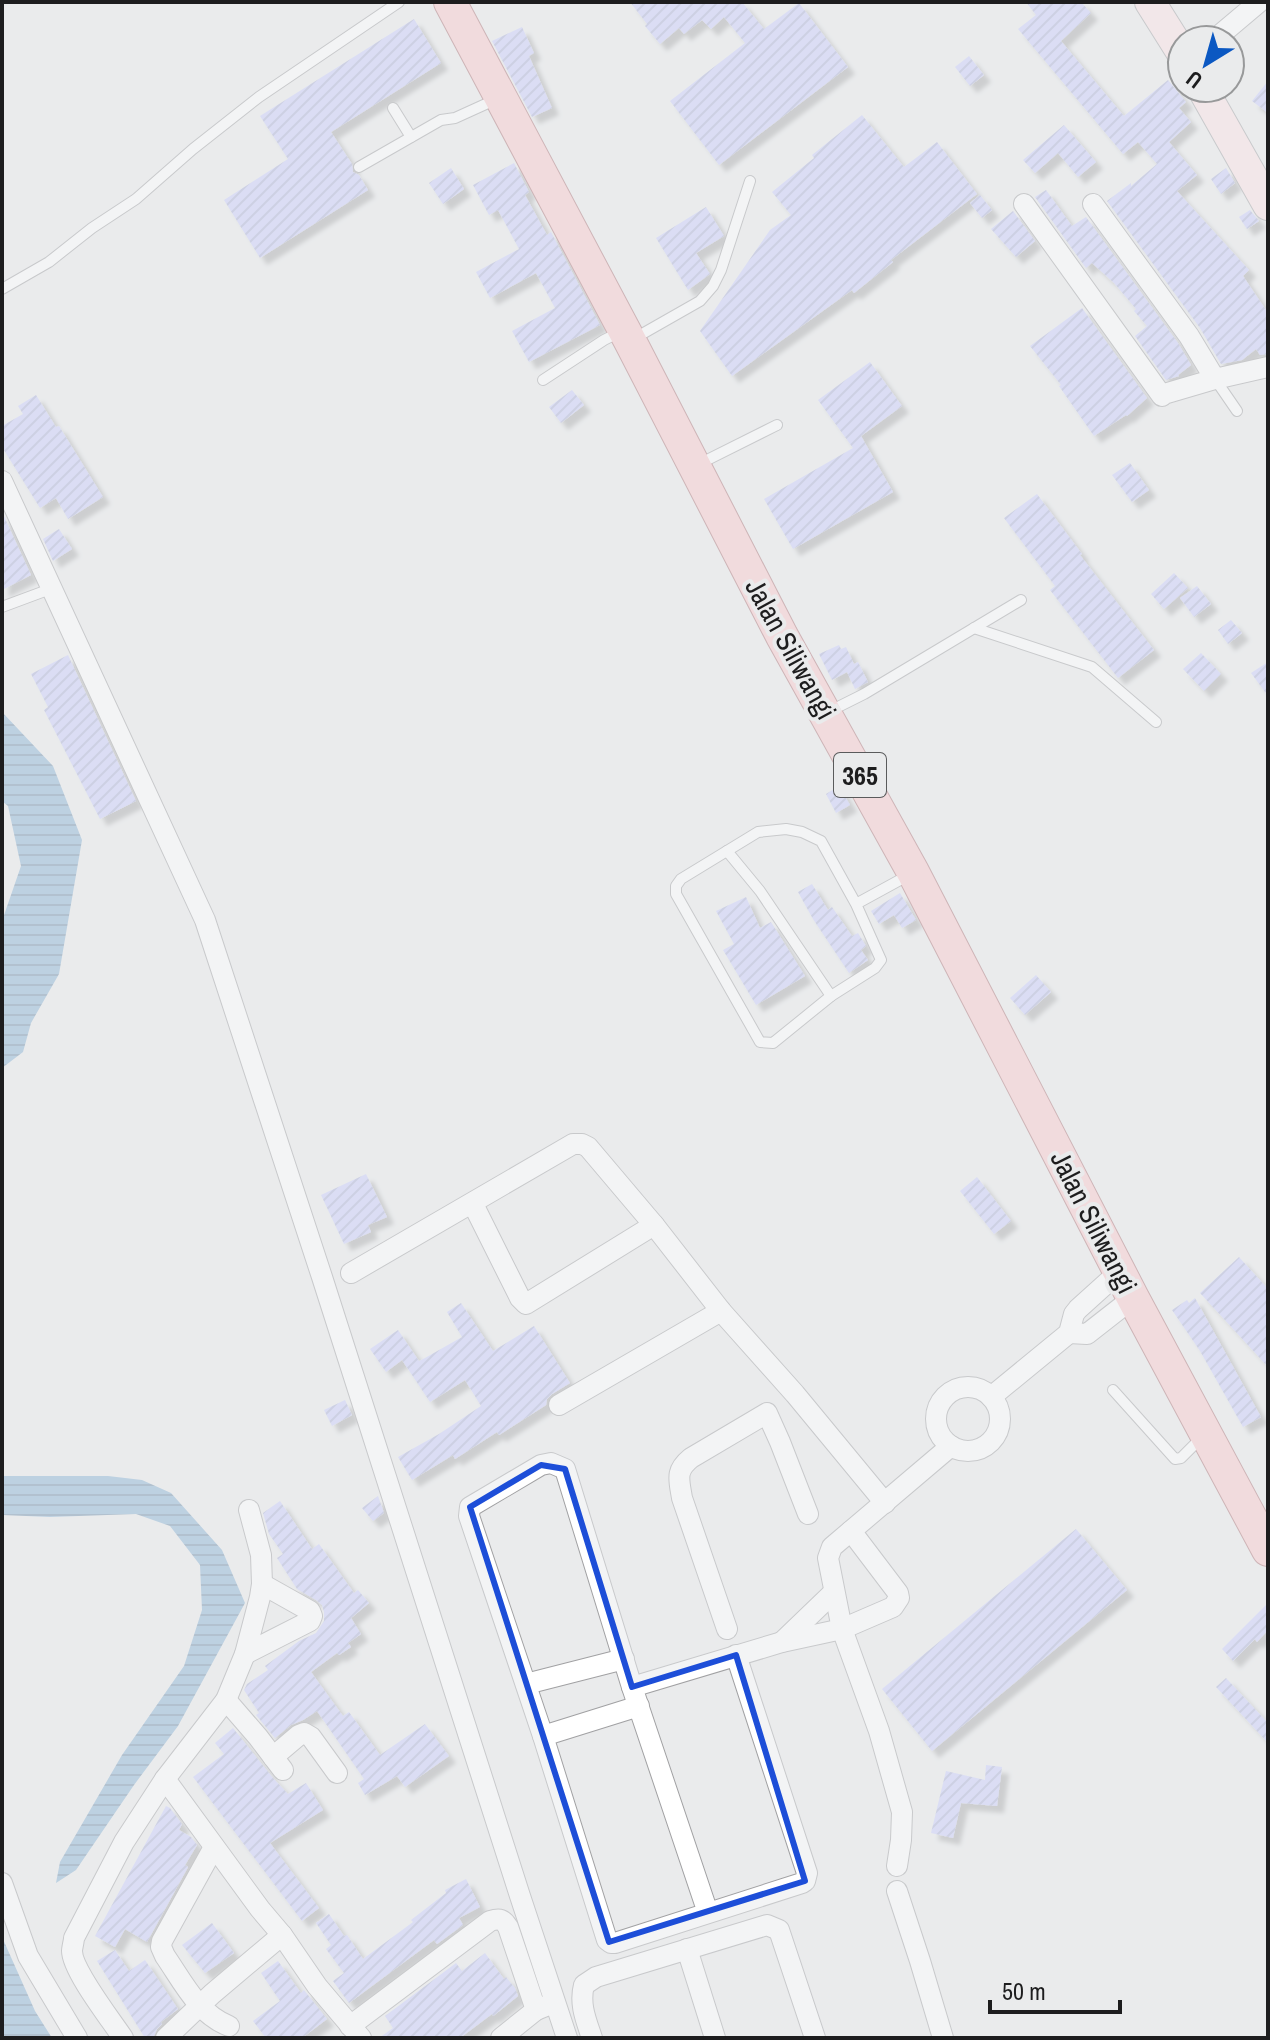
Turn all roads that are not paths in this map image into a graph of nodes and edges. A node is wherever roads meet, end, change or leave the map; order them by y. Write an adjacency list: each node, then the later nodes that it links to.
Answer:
1 (399, 2): 16 (lane)
2 (450, 2): 7 (main road, Jalan Siliwangi / 365)
3 (1150, 2): 6 (main road)
4 (1259, 2): 5 (street)
5 (1233, 24)
6 (1166, 28)
7 (500, 98): 10 (lane); 17 (main road, Jalan Siliwangi / 365)
8 (1211, 104): 15 (main road)
9 (393, 108): 10 (lane)
10 (411, 137): 11 (lane)
11 (359, 167)
12 (750, 181): 17 (lane)
13 (1024, 204): 19 (street)
14 (1093, 204): 19 (street)
15 (1268, 205)
16 (2, 289)
17 (627, 335): 20 (lane); 23 (main road, Jalan Siliwangi / 365)
18 (1268, 368): 19 (street)
19 (1215, 379): 21 (lane)
20 (543, 380)
21 (1237, 411)
22 (777, 425): 23 (lane)
23 (694, 467): 29 (main road, Jalan Siliwangi / 365)
24 (2, 481): 25 (street)
25 (53, 588): 27 (lane); 75 (street)
26 (1021, 600): 28 (lane)
27 (2, 607)
28 (974, 628): 29 (lane); 30 (lane)
29 (826, 713): 32 (main road, Jalan Siliwangi / 365)
30 (1156, 722)
31 (727, 851): 33 (lane); 34 (lane); 34 (lane)
32 (913, 872): 33 (lane); 38 (main road, Jalan Siliwangi / 365)
33 (856, 904): 34 (lane)
34 (831, 996)
35 (473, 1204): 36 (street); 36 (street); 37 (street)
36 (654, 1225): 39 (street)
37 (351, 1273)
38 (1127, 1284): 40 (street); 40 (street); 46 (main road, Jalan Siliwangi / 365)
39 (721, 1311): 42 (street); 44 (street)
40 (1069, 1333): 43 (street)
41 (1113, 1390): 46 (lane)
42 (795, 1394): 45 (street); 48 (street)
43 (991, 1397): 47 (street); 47 (street)
44 (559, 1405)
45 (767, 1413): 50 (street); 55 (street)
46 (1205, 1434): 52 (main road, Jalan Siliwangi / 365)
47 (951, 1446): 48 (street)
48 (885, 1503): 51 (street)
49 (249, 1510): 53 (street)
50 (808, 1514)
51 (851, 1531): 54 (street); 56 (street)
52 (1268, 1550)
53 (262, 1584): 58 (street); 58 (street)
54 (834, 1592): 56 (street); 57 (street)
55 (727, 1629)
56 (842, 1629): 57 (street); 68 (street)
57 (782, 1642): 59 (street)
58 (245, 1654): 63 (street)
59 (736, 1655): 62 (street); 71 (street)
60 (624, 1659): 61 (street); 61 (street); 62 (street)
61 (526, 1684): 64 (street)
62 (635, 1696): 64 (street); 71 (street)
63 (226, 1700): 65 (street); 66 (street)
64 (543, 1736): 71 (street)
65 (337, 1773)
66 (165, 1779): 67 (street); 80 (street)
67 (214, 1847): 72 (street); 74 (street)
68 (897, 1866)
69 (2, 1883): 79 (street)
70 (897, 1891): 87 (street)
71 (708, 1913)
72 (282, 1935): 74 (street); 78 (street)
73 (687, 1949): 84 (street); 85 (street); 86 (street)
74 (206, 2000): 77 (street); 81 (street)
75 (555, 2001): 76 (street); 83 (street)
76 (536, 2010): 78 (street); 82 (street)
77 (233, 2032)
78 (356, 2032)
79 (77, 2038)
80 (123, 2038)
81 (166, 2038)
82 (501, 2038)
83 (567, 2038)
84 (592, 2038)
85 (715, 2038)
86 (815, 2038)
87 (943, 2038)

